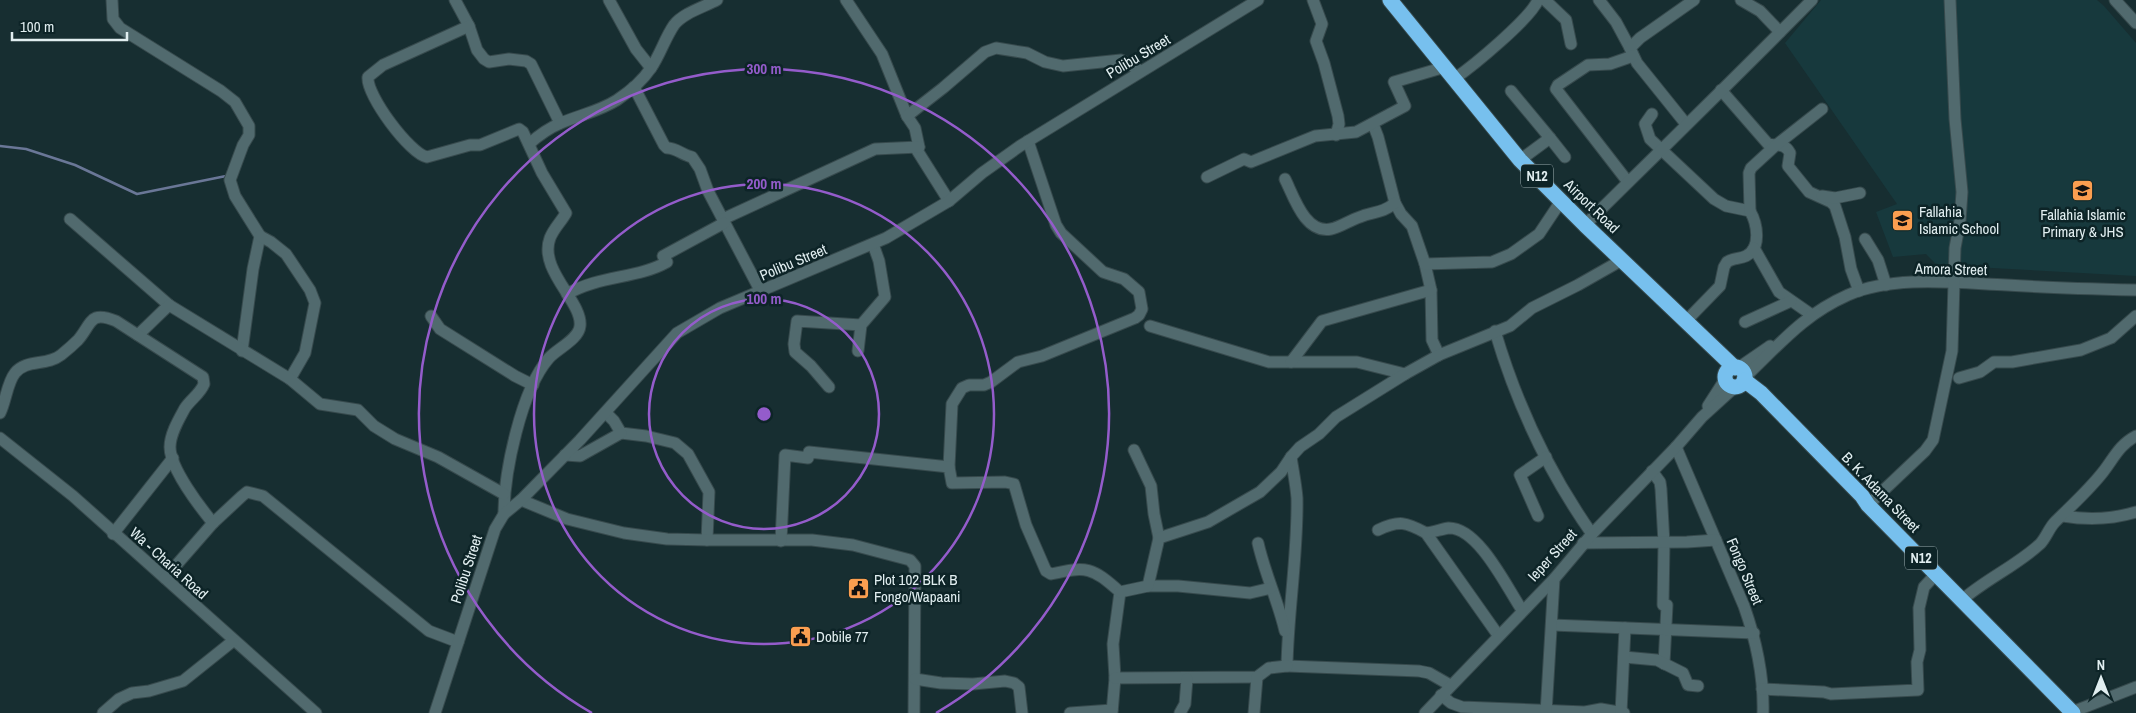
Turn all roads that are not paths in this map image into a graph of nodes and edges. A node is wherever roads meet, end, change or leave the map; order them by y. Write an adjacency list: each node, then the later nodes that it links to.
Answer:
1 (112, 0): 55 (street)
2 (455, 0): 18 (street)
3 (609, 0): 22 (street)
4 (717, 0): 22 (street)
5 (846, 0): 30 (street)
6 (1258, 0): 23 (street, Polibu Street)
7 (1313, 0): 34 (street)
8 (1390, 0): 24 (highway, Airport Road / N12)
9 (1538, 0): 24 (street)
10 (1545, 0): 20 (street)
11 (1598, 0): 21 (street)
12 (1694, 0): 21 (street)
13 (1812, 0): 19 (street)
14 (1950, 0): 61 (street)
15 (2115, 0): 17 (street)
16 (1748, 1): 19 (street)
17 (2136, 23)
18 (468, 26): 31 (street); 37 (street)
19 (1780, 32): 26 (street)
20 (1571, 44)
21 (1632, 52): 33 (street); 45 (street)
22 (651, 68): 25 (street)
23 (1141, 71): 30 (street); 36 (street, Polibu Street)
24 (1450, 73): 32 (street); 42 (highway, Airport Road / N12)
25 (634, 87): 31 (street); 53 (street)
26 (1721, 90): 33 (street); 38 (street)
27 (1511, 91): 35 (street)
28 (1822, 109): 38 (street)
29 (1652, 114): 40 (street)
30 (907, 116): 39 (street)
31 (560, 123): 37 (street)
32 (1373, 124): 34 (street); 50 (street)
33 (1686, 124): 40 (street)
34 (1336, 135): 43 (street)
35 (1550, 138): 41 (street); 42 (street)
36 (1028, 141): 48 (street, Polibu Street); 101 (street)
37 (529, 144): 67 (street)
38 (1775, 146): 47 (street); 51 (street)
39 (919, 147): 48 (street); 53 (street)
40 (1662, 149): 45 (street); 51 (street)
41 (1565, 156)
42 (1520, 160): 49 (highway, Airport Road / N12)
43 (1207, 177)
44 (1285, 179): 50 (street)
45 (1628, 182): 54 (street)
46 (1860, 193): 47 (street)
47 (1820, 196): 65 (street)
48 (949, 201): 57 (street, Polibu Street)
49 (1561, 201): 54 (highway, Airport Road / N12); 60 (street)
50 (1395, 203): 60 (street)
51 (1750, 211): 58 (street)
52 (70, 219): 69 (street)
53 (724, 221): 66 (street); 67 (street)
54 (1585, 225): 59 (highway, Airport Road / N12)
55 (260, 236): 79 (street); 86 (street)
56 (1865, 239): 62 (street)
57 (873, 244): 66 (street, Polibu Street); 75 (street)
58 (1754, 248): 68 (street); 73 (street)
59 (1622, 260): 73 (highway, Airport Road / N12); 77 (street)
60 (1425, 264): 63 (street)
61 (1954, 283): 62 (street, Amora Street); 64 (street, Amora Street); 105 (street)
62 (1886, 285): 65 (street, Amora Street)
63 (1431, 290): 81 (street); 82 (street)
64 (2136, 290)
65 (1859, 291): 70 (street, Amora Street)
66 (760, 292): 90 (street, Polibu Street)
67 (567, 294): 87 (street)
68 (1791, 301): 70 (street); 74 (street)
69 (169, 305): 78 (street); 79 (street)
70 (1812, 315): 84 (street, Amora Street)
71 (431, 316): 87 (street)
72 (2136, 316): 85 (street)
73 (1686, 321): 84 (highway, Airport Road / N12)
74 (1745, 322)
75 (861, 326): 80 (street); 88 (street)
76 (1150, 326): 82 (street)
77 (1495, 331): 81 (street); 99 (street)
78 (138, 335): 89 (street); 100 (street)
79 (242, 351): 86 (street)
80 (858, 352)
81 (1439, 355): 83 (street)
82 (1291, 362): 83 (street)
83 (1405, 374): 98 (street)
84 (1736, 377): 91 (street, Amora Street); 105 (highway, B. K. Adama Street / N12)
85 (1960, 378)
86 (290, 380): 103 (street)
87 (533, 385): 103 (street)
88 (829, 387)
89 (0, 413)
90 (606, 413): 92 (street); 97 (street, Polibu Street)
91 (1702, 417): 95 (street, Ieper Street)
92 (621, 434): 97 (street); 116 (street)
93 (2136, 436): 109 (street)
94 (2, 442): 113 (street, Wa - Charia Road)
95 (1676, 447): 102 (street, Ieper Street); 118 (street, Fongo Street)
96 (1134, 450): 115 (street)
97 (565, 455): 104 (street, Polibu Street)
98 (1291, 457): 115 (street); 135 (street)
99 (1546, 457): 108 (street); 114 (street)
100 (173, 458): 110 (street); 113 (street)
101 (949, 467): 117 (street); 127 (street)
102 (1652, 471): 114 (street, Ieper Street); 121 (street)
103 (504, 494): 107 (street)
104 (521, 500): 107 (street, Polibu Street); 116 (street)
105 (1868, 505): 122 (highway, B. K. Adama Street / N12)
106 (2136, 512): 109 (street)
107 (504, 514): 137 (street, Polibu Street)
108 (1538, 516)
109 (2064, 516): 128 (street)
110 (213, 523): 123 (street); 137 (street)
111 (1378, 530): 112 (street)
112 (1426, 533): 129 (street); 134 (street)
113 (113, 534): 123 (street, Wa - Charia Road)
114 (1592, 534): 120 (street, Ieper Street)
115 (1159, 538): 125 (street)
116 (707, 540): 117 (street)
117 (781, 540): 143 (street)
118 (1716, 540): 121 (street); 133 (street, Fongo Street)
119 (1258, 543): 126 (street)
120 (1584, 543): 121 (street); 124 (street, Ieper Street)
121 (1664, 543): 132 (street)
122 (1936, 574): 128 (highway, B. K. Adama Street / N12); 149 (street)
123 (165, 578): 136 (street, Wa - Charia Road)
124 (1554, 579): 129 (street, Ieper Street); 130 (street)
125 (1148, 586): 126 (street); 127 (street)
126 (1271, 588): 135 (street)
127 (1120, 592): 142 (street)
128 (1962, 600): 155 (highway, B. K. Adama Street / N12)
129 (1522, 610): 134 (street, Ieper Street)
130 (1552, 625): 131 (street); 154 (street)
131 (1625, 628): 132 (street); 138 (street)
132 (1666, 630): 133 (street); 139 (street)
133 (1754, 633): 149 (street, Fongo Street)
134 (1498, 635): 146 (street, Ieper Street)
135 (1287, 640): 140 (street)
136 (234, 641): 156 (street); 157 (street, Wa - Charia Road)
137 (458, 642): 158 (street, Polibu Street)
138 (1624, 656): 139 (street); 165 (street)
139 (1664, 664): 147 (street)
140 (1287, 666): 141 (street); 146 (street)
141 (1257, 677): 144 (street); 163 (street)
142 (1114, 678): 144 (street); 153 (street)
143 (915, 679): 159 (street); 160 (street)
144 (1187, 679): 162 (street)
145 (2136, 679): 150 (street)
146 (1450, 685): 151 (street, Ieper Street)
147 (1698, 686)
148 (2136, 687): 150 (street)
149 (1762, 689): 166 (street, Fongo Street)
150 (2124, 690): 155 (street)
151 (1442, 695): 152 (street); 164 (street, Ieper Street)
152 (1462, 710): 154 (street)
153 (1112, 712): 161 (street)
154 (1546, 712): 165 (street)
155 (2073, 712)
156 (103, 713)
157 (316, 713)
158 (436, 713)
159 (914, 713)
160 (1022, 713)
161 (1070, 713)
162 (1180, 713)
163 (1254, 713)
164 (1425, 713)
165 (1622, 713)
166 (1762, 713)

